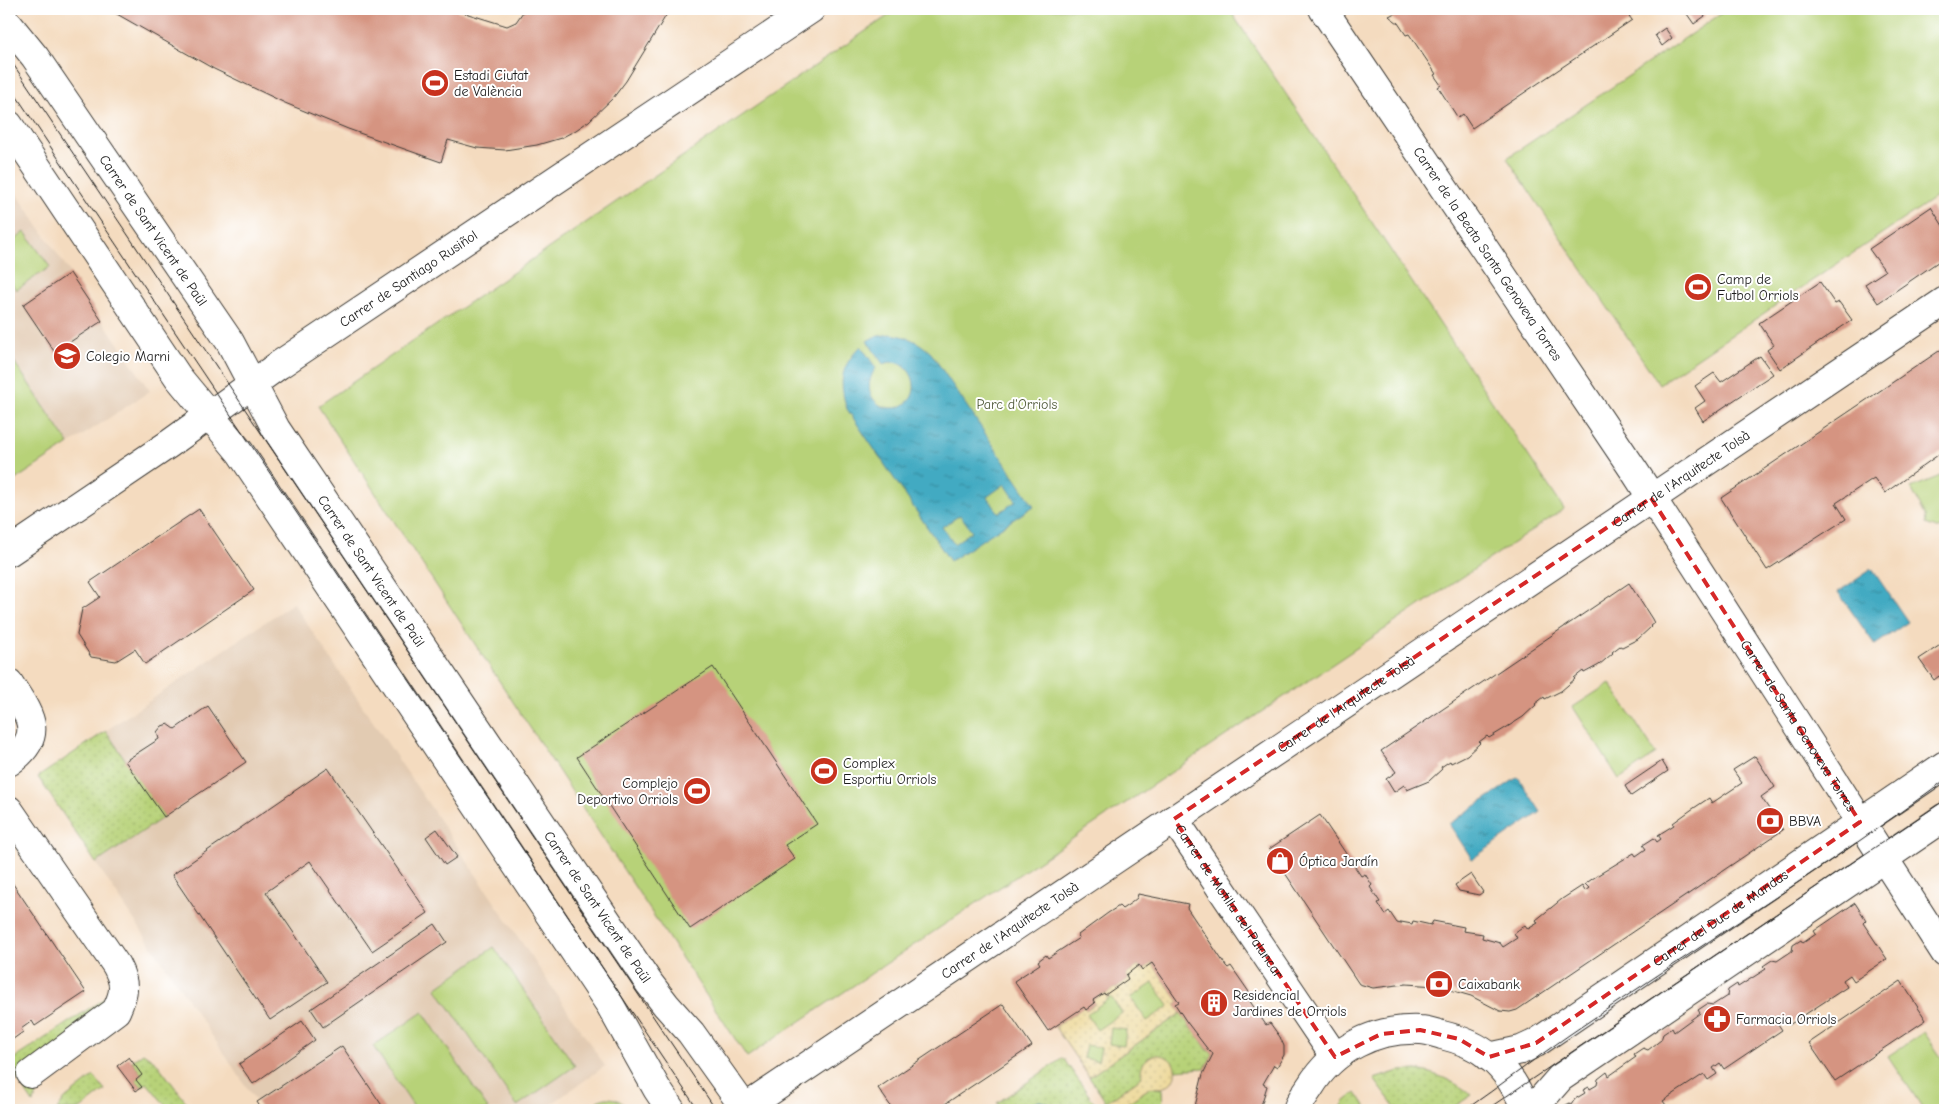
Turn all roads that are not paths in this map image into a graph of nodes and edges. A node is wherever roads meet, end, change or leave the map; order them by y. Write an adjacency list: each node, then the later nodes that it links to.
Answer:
1 (810, 9): 6 (street, Carrer de Santiago Rusiñol)
2 (1323, 9): 8 (street, Carrer de la Beata Santa Genoveva Torres)
3 (9, 25): 6 (street, Carrer de Sant Vicent de Paül)
4 (9, 125): 7 (street)
5 (1945, 301): 8 (street, Carrer de l'Arquitecte Tolsà)
6 (253, 384): 7 (street, Carrer de Santiago Rusiñol); 22 (street, Carrer de Sant Vicent de Paül)
7 (210, 415): 9 (street, Carrer de Santiago Rusiñol); 23 (street)
8 (1651, 498): 15 (street, Carrer de l'Arquitecte Tolsà); 16 (street, Carrer de Santa Genoveva Torres)
9 (9, 552)
10 (9, 683): 11 (street)
11 (9, 762)
12 (1945, 765): 16 (street, Carrer del Duc de Mandas)
13 (9, 810): 21 (street)
14 (1945, 817): 17 (street)
15 (1174, 819): 19 (street, Carrer de Motilla del Palancar); 22 (street, Carrer de l'Arquitecte Tolsà)
16 (1860, 822): 17 (street, Carrer de Santa Genoveva Torres); 20 (street, Carrer del Duc de Mandas)
17 (1884, 860): 18 (street, Carrer de Santa Genoveva Torres); 26 (street)
18 (1945, 953)
19 (1341, 1053): 20 (street); 24 (street)
20 (1489, 1057): 25 (street)
21 (31, 1074)
22 (745, 1109)
23 (671, 1110)
24 (1297, 1110)
25 (1526, 1110)
26 (1537, 1110)

